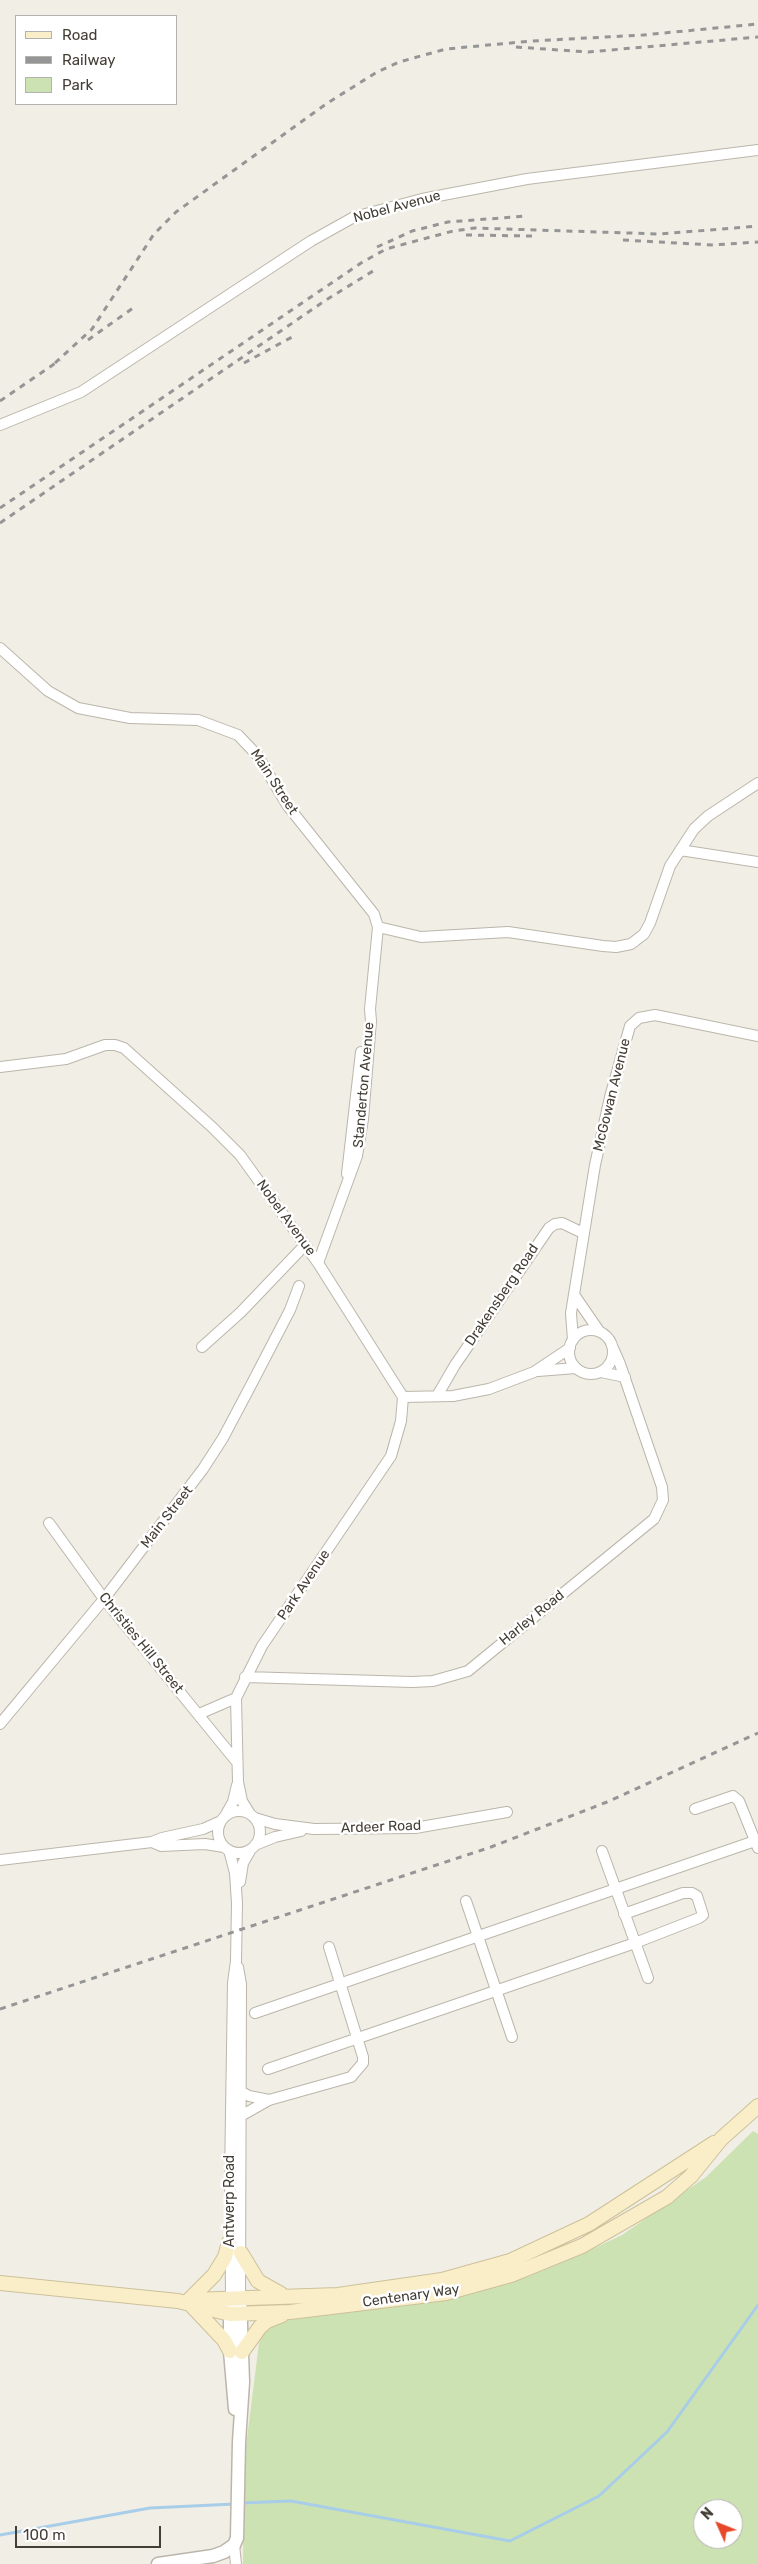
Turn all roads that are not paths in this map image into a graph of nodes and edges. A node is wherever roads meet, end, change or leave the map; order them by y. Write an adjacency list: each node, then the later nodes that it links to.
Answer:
1 (758, 150): 2 (street, Nobel Avenue)
2 (0, 426)
3 (0, 648): 7 (street, Main Street)
4 (758, 783): 5 (street)
5 (680, 850): 6 (street); 7 (street)
6 (758, 862)
7 (378, 927): 12 (street, Standerton Avenue)
8 (758, 1036): 10 (street, McGowan Avenue)
9 (0, 1067): 11 (street, Nobel Avenue)
10 (583, 1233): 14 (street, McGowan Avenue); 25 (street, Drakensberg Road)
11 (305, 1245): 12 (street, Nobel Avenue); 19 (street)
12 (318, 1263): 26 (street, Nobel Avenue)
13 (299, 1286): 28 (street, Main Street)
14 (575, 1296): 15 (street); 16 (street, McGowan Avenue)
15 (590, 1318): 16 (street); 17 (street)
16 (571, 1328): 18 (street, McGowan Avenue)
17 (599, 1332): 18 (street); 20 (street)
18 (572, 1344): 21 (street); 22 (street)
19 (202, 1347)
20 (613, 1348): 23 (street); 24 (street, Harley Road)
21 (576, 1368): 22 (street); 23 (street)
22 (534, 1372): 25 (street)
23 (601, 1372): 24 (street)
24 (625, 1377): 29 (street, Harley Road)
25 (438, 1396): 26 (street)
26 (403, 1397): 29 (street, Park Avenue)
27 (49, 1522): 28 (street, Christies Hill Street)
28 (104, 1599): 31 (street, Christies Hill Street); 32 (street, Main Street)
29 (245, 1677): 30 (street, Park Avenue)
30 (236, 1698): 31 (street); 33 (street, Park Avenue)
31 (199, 1714): 33 (street, Christies Hill Street)
32 (0, 1724)
33 (236, 1761): 34 (street, Park Avenue)
34 (238, 1782): 37 (street, Park Avenue); 38 (street, Park Avenue)
35 (696, 1809): 41 (street)
36 (507, 1812): 39 (street, Ardeer Road)
37 (252, 1816): 38 (street); 39 (street, Ardeer Road); 42 (street)
38 (223, 1819): 40 (street); 43 (street)
39 (314, 1829): 42 (street, Ardeer Road)
40 (152, 1842): 43 (street); 45 (street)
41 (757, 1845): 46 (street)
42 (253, 1847): 43 (street); 48 (street, Antwerp Road)
43 (227, 1848): 48 (street, Antwerp Road)
44 (602, 1851): 46 (street)
45 (0, 1860)
46 (614, 1889): 49 (street); 50 (street)
47 (466, 1901): 50 (street)
48 (237, 1903): 53 (street, Antwerp Road)
49 (624, 1914): 51 (street); 51 (street)
50 (478, 1936): 55 (street); 56 (street)
51 (635, 1943): 54 (street); 56 (street)
52 (329, 1947): 55 (street)
53 (236, 1961): 61 (street, Antwerp Road); 66 (street, Antwerp Road)
54 (648, 1978)
55 (340, 1984): 57 (street); 59 (street)
56 (496, 1992): 58 (street); 59 (street)
57 (255, 2013)
58 (512, 2037)
59 (357, 2039): 60 (street); 62 (street)
60 (268, 2069)
61 (240, 2091): 62 (street); 64 (street, Antwerp Road)
62 (269, 2100): 64 (street)
63 (758, 2106): 65 (main road, Centenary Way)
64 (239, 2116): 67 (street, Antwerp Road)
65 (721, 2139): 69 (main road, Centenary Way); 72 (main road, Centenary Way)
66 (230, 2242): 70 (street, Antwerp Road); 71 (main road)
67 (241, 2253): 69 (main road); 70 (street, Antwerp Road)
68 (0, 2283): 71 (main road, Centenary Way)
69 (286, 2296): 70 (main road, Centenary Way)
70 (236, 2297): 71 (main road, Centenary Way); 73 (street, Antwerp Road)
71 (186, 2302): 73 (main road, Centenary Way); 74 (main road)
72 (290, 2312): 73 (main road, Centenary Way); 74 (main road)
73 (235, 2314): 74 (street, Antwerp Road)
74 (236, 2351): 75 (street, Antwerp Road)
75 (234, 2545): 76 (street); 77 (street)
76 (158, 2564)
77 (236, 2564)

